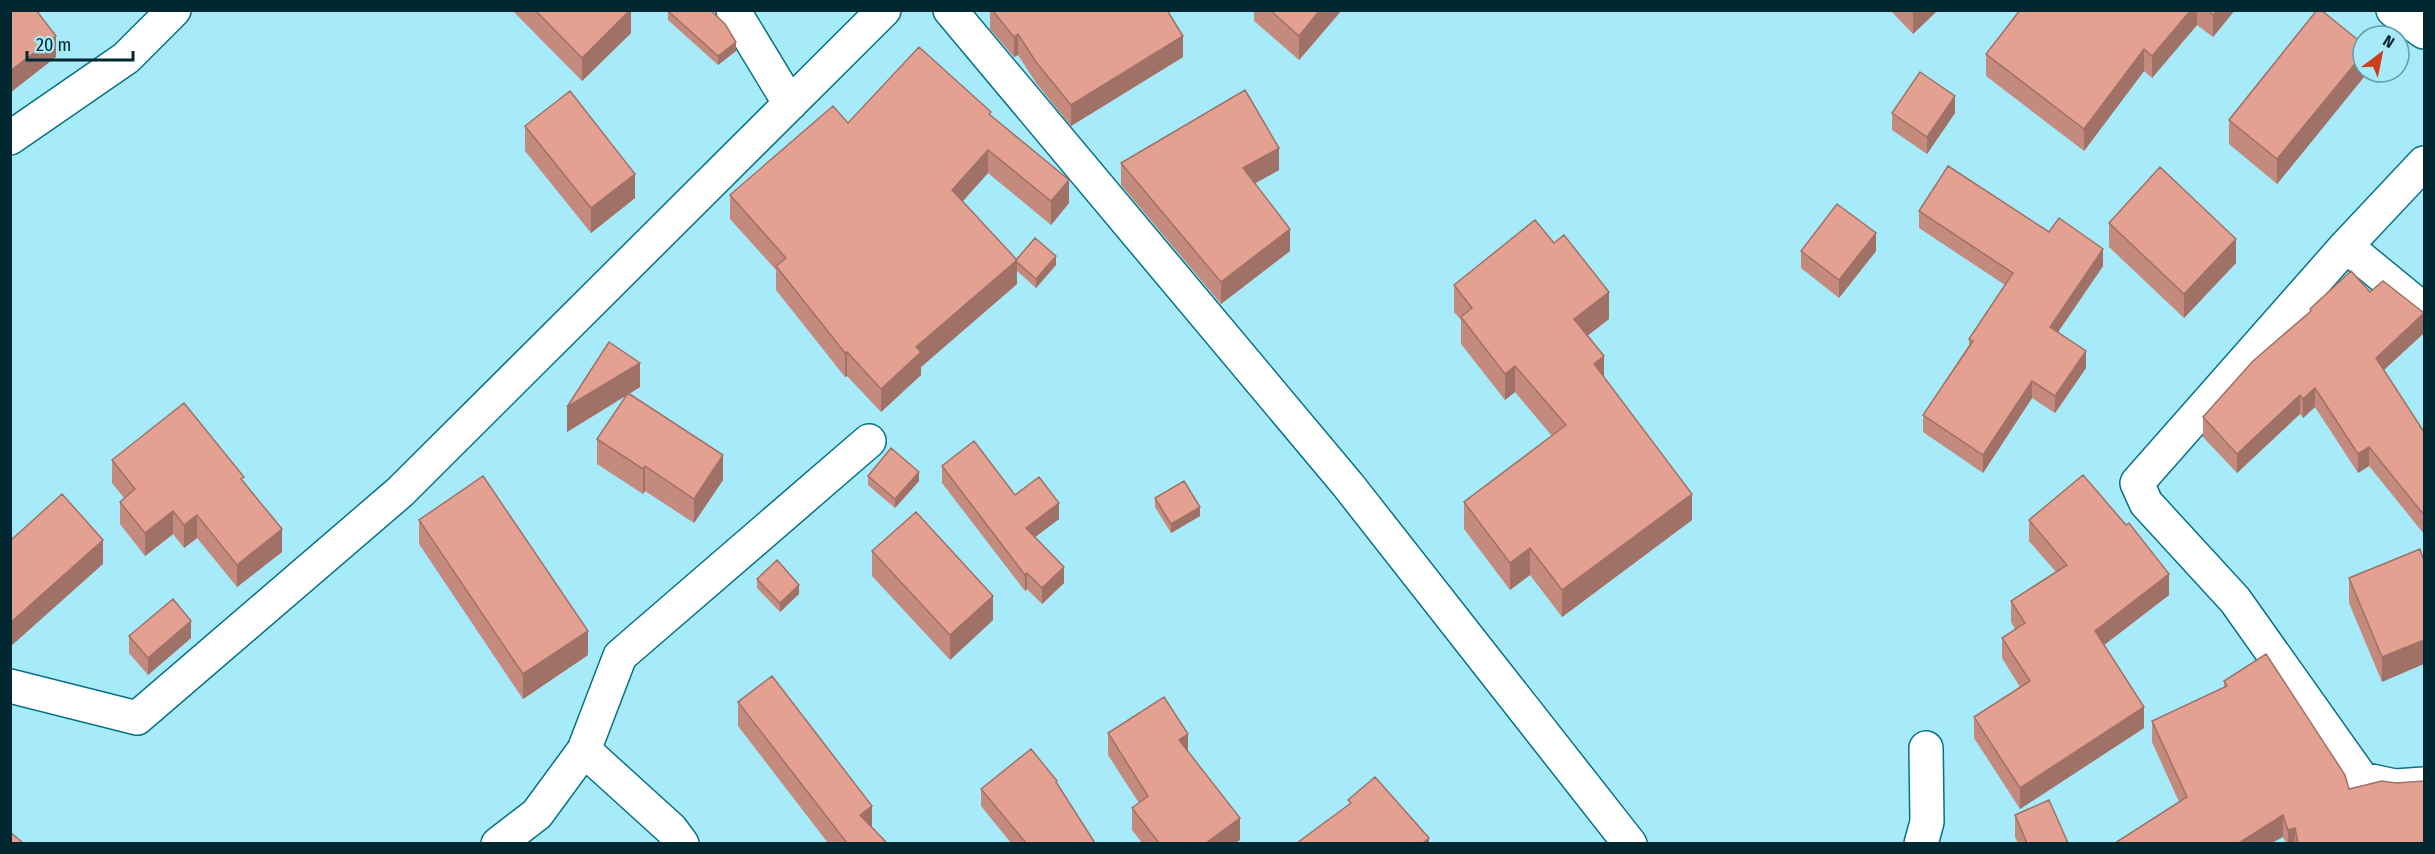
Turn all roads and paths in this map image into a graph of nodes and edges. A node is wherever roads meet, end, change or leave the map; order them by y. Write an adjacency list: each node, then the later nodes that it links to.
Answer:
1 (174, 10): 8 (street)
2 (733, 10): 7 (street)
3 (884, 10): 7 (street)
4 (950, 10): 19 (street)
5 (2393, 10): 6 (street)
6 (2424, 32)
7 (790, 104): 13 (street)
8 (10, 138)
9 (2424, 163): 10 (street)
10 (2346, 246): 11 (street); 16 (street)
11 (2424, 310)
12 (869, 441): 15 (street)
13 (10, 686)
14 (1926, 748): 20 (street)
15 (584, 750): 17 (street); 18 (street)
16 (2424, 784)
17 (498, 843)
18 (682, 843)
19 (1630, 843)
20 (1921, 843)

